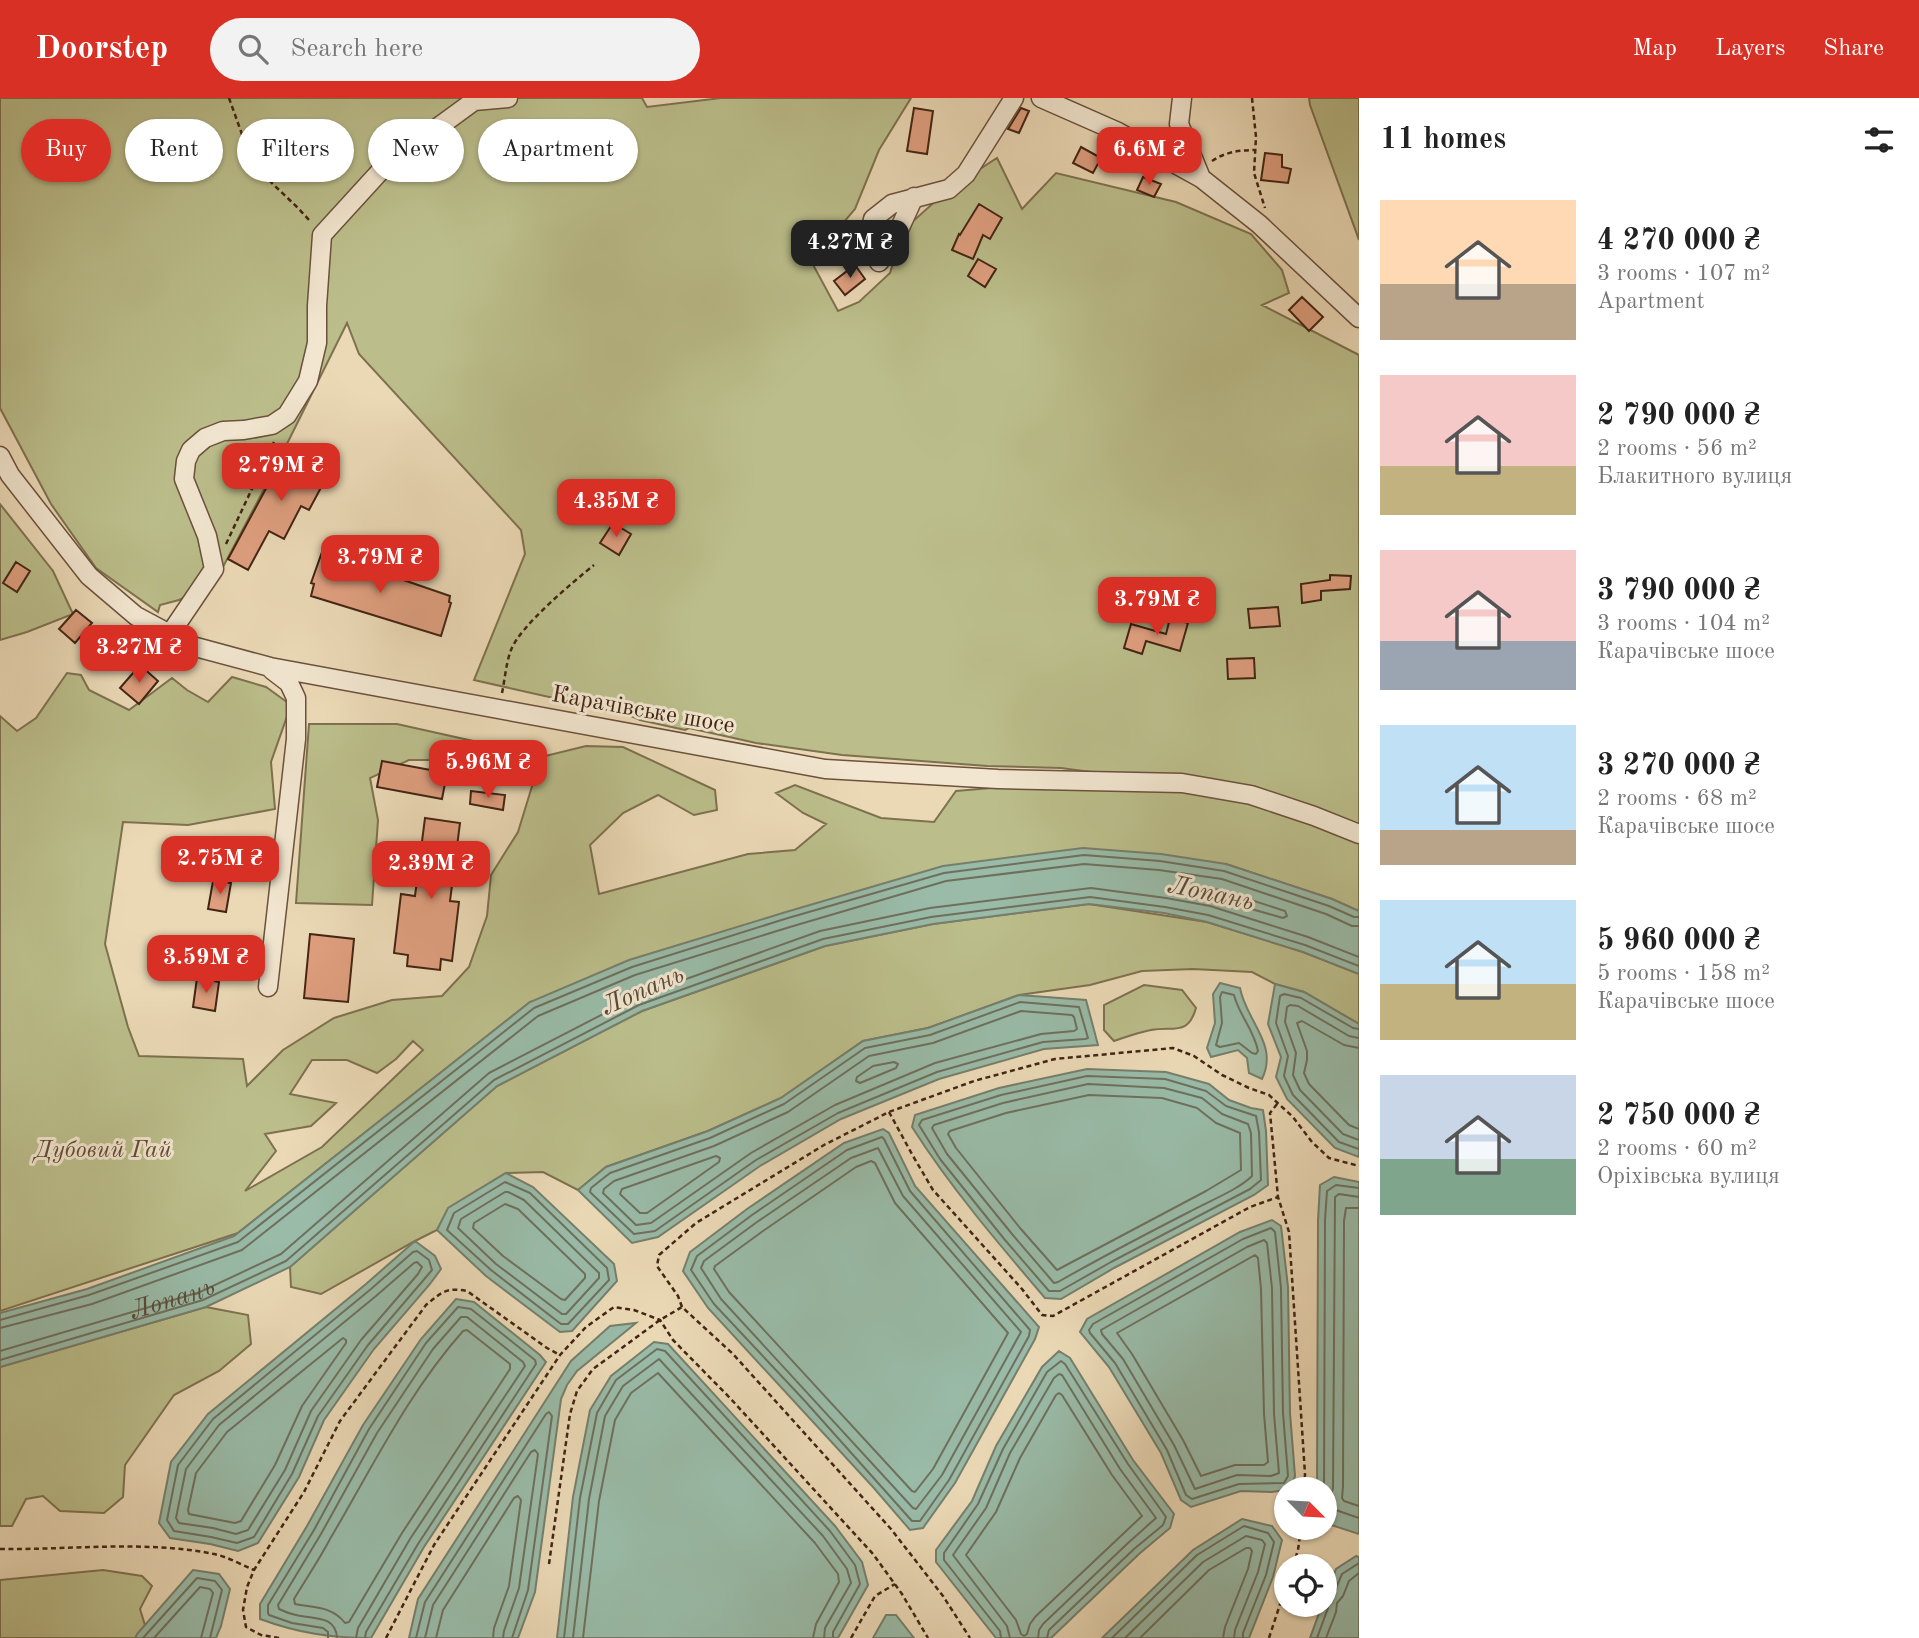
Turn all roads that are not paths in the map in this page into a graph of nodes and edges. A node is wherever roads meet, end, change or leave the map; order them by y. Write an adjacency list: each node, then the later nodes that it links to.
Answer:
1 (508, 98): 10 (street)
2 (1014, 98): 7 (street)
3 (1078, 98): 5 (street)
4 (1182, 98): 6 (street)
5 (1050, 102): 6 (street)
6 (1201, 178): 8 (street)
7 (914, 197)
8 (1359, 318)
9 (0, 456): 10 (street, Карачівське шосе)
10 (170, 634): 11 (street, Карачівське шосе)
11 (270, 667): 12 (street, Карачівське шосе); 13 (street)
12 (1359, 834)
13 (268, 987)

